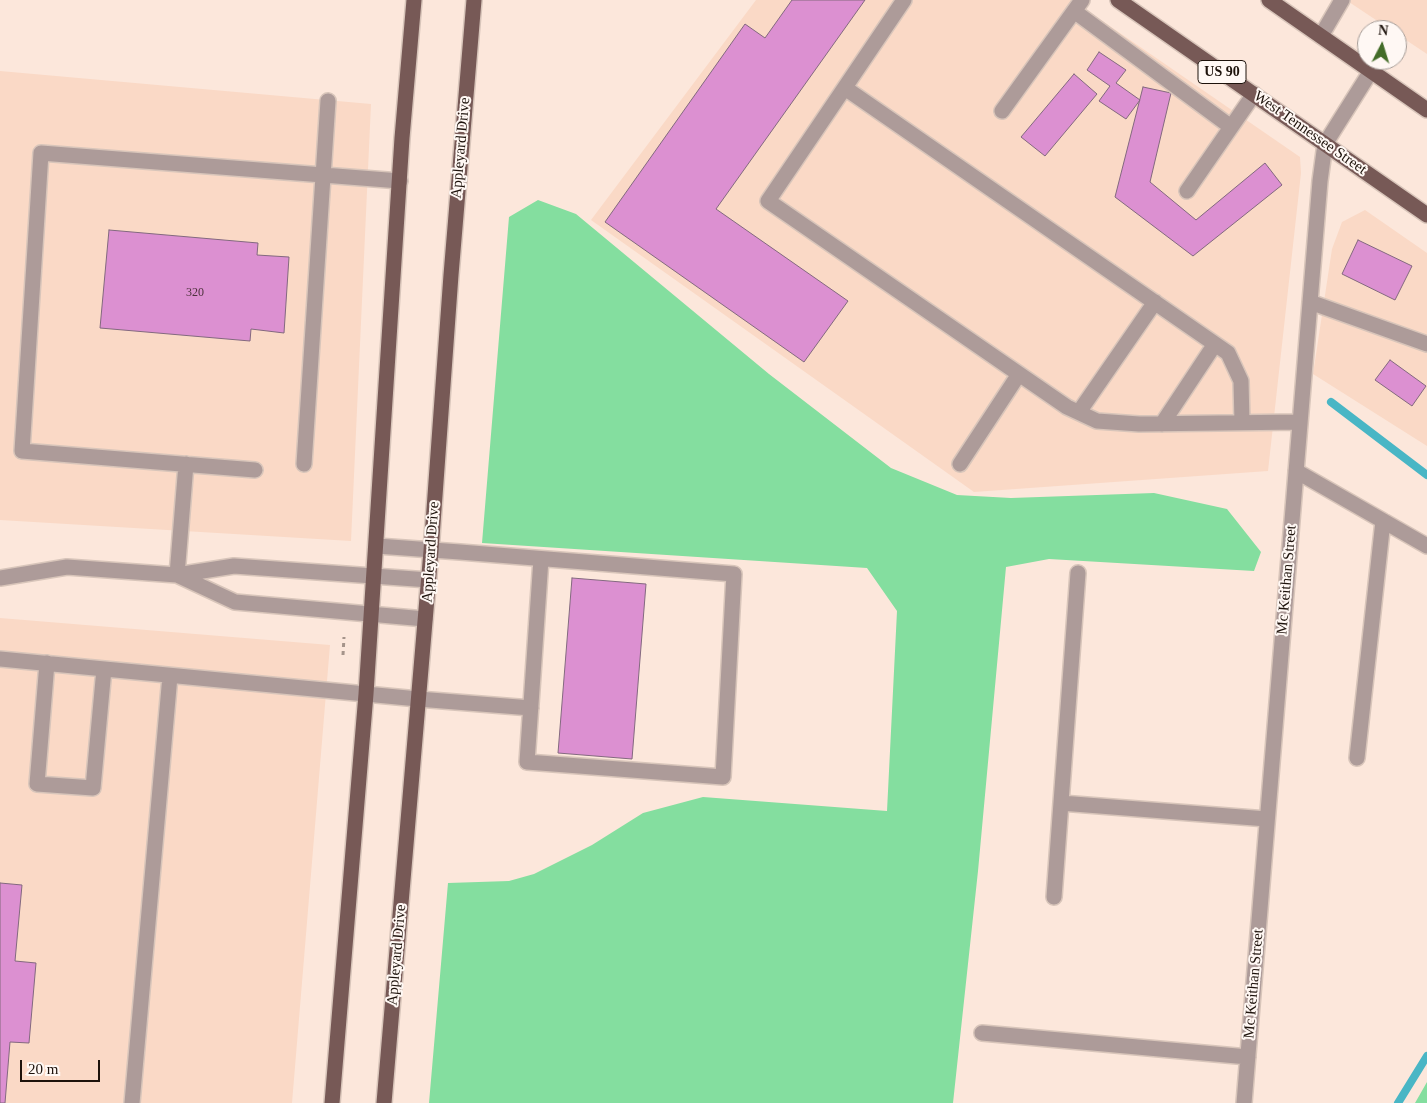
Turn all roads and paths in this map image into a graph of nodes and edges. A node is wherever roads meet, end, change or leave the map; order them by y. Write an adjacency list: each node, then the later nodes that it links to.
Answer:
1 (414, 0): 18 (main road)
2 (474, 0): 38 (main road, Appleyard Drive)
3 (904, 0): 10 (street)
4 (1118, 0): 11 (main road, West Tennessee Street / US 90)
5 (1269, 0): 8 (main road)
6 (1342, 0): 8 (street)
7 (1078, 6): 14 (street); 15 (street)
8 (1321, 36): 9 (main road)
9 (1371, 71): 13 (main road); 16 (street, Mc Keithan Street)
10 (845, 88): 21 (street); 25 (street)
11 (1254, 94): 15 (street); 16 (main road, West Tennessee Street / US 90)
12 (328, 101): 17 (street)
13 (1427, 110)
14 (1002, 111)
15 (1231, 127): 19 (street)
16 (1325, 144): 20 (main road, West Tennessee Street / US 90); 22 (street, Mc Keithan Street)
17 (323, 175): 18 (street); 30 (street); 31 (street)
18 (400, 181): 36 (main road)
19 (1187, 191)
20 (1427, 215)
21 (1155, 302): 23 (street); 26 (street)
22 (1310, 302): 24 (street); 28 (street, Mc Keithan Street)
23 (1215, 344): 27 (street); 29 (street)
24 (1427, 344)
25 (1019, 374): 26 (street); 32 (street)
26 (1079, 412): 29 (street)
27 (1242, 422): 28 (street); 29 (street)
28 (1300, 422): 34 (street, Mc Keithan Street)
29 (1162, 424)
30 (186, 464): 33 (street); 41 (street)
31 (304, 464)
32 (960, 464)
33 (255, 470)
34 (1296, 471): 35 (street); 58 (street, Mc Keithan Street)
35 (1383, 521): 37 (street); 56 (street)
36 (376, 546): 38 (street); 42 (main road)
37 (1427, 546)
38 (431, 551): 39 (street); 44 (main road, Appleyard Drive)
39 (541, 559): 55 (street); 55 (street)
40 (1078, 573): 57 (street)
41 (177, 576): 42 (street); 43 (street); 45 (street)
42 (374, 576): 44 (street); 45 (main road)
43 (0, 578)
44 (428, 580): 46 (main road, Appleyard Drive)
45 (371, 615): 46 (street); 53 (main road)
46 (425, 619): 54 (main road, Appleyard Drive)
47 (344, 637): 48 (path)
48 (343, 655)
49 (0, 659): 50 (street)
50 (47, 663): 51 (street); 51 (street)
51 (104, 669): 52 (street)
52 (170, 676): 53 (street); 62 (street)
53 (366, 694): 54 (street); 63 (main road)
54 (418, 700): 55 (street); 64 (main road, Appleyard Drive)
55 (530, 708)
56 (1357, 758)
57 (1061, 803): 58 (street); 59 (street)
58 (1267, 819): 61 (street, Mc Keithan Street)
59 (1054, 897)
60 (982, 1033): 61 (street)
61 (1248, 1056): 65 (street, Mc Keithan Street)
62 (132, 1103)
63 (332, 1103)
64 (384, 1103)
65 (1244, 1103)

